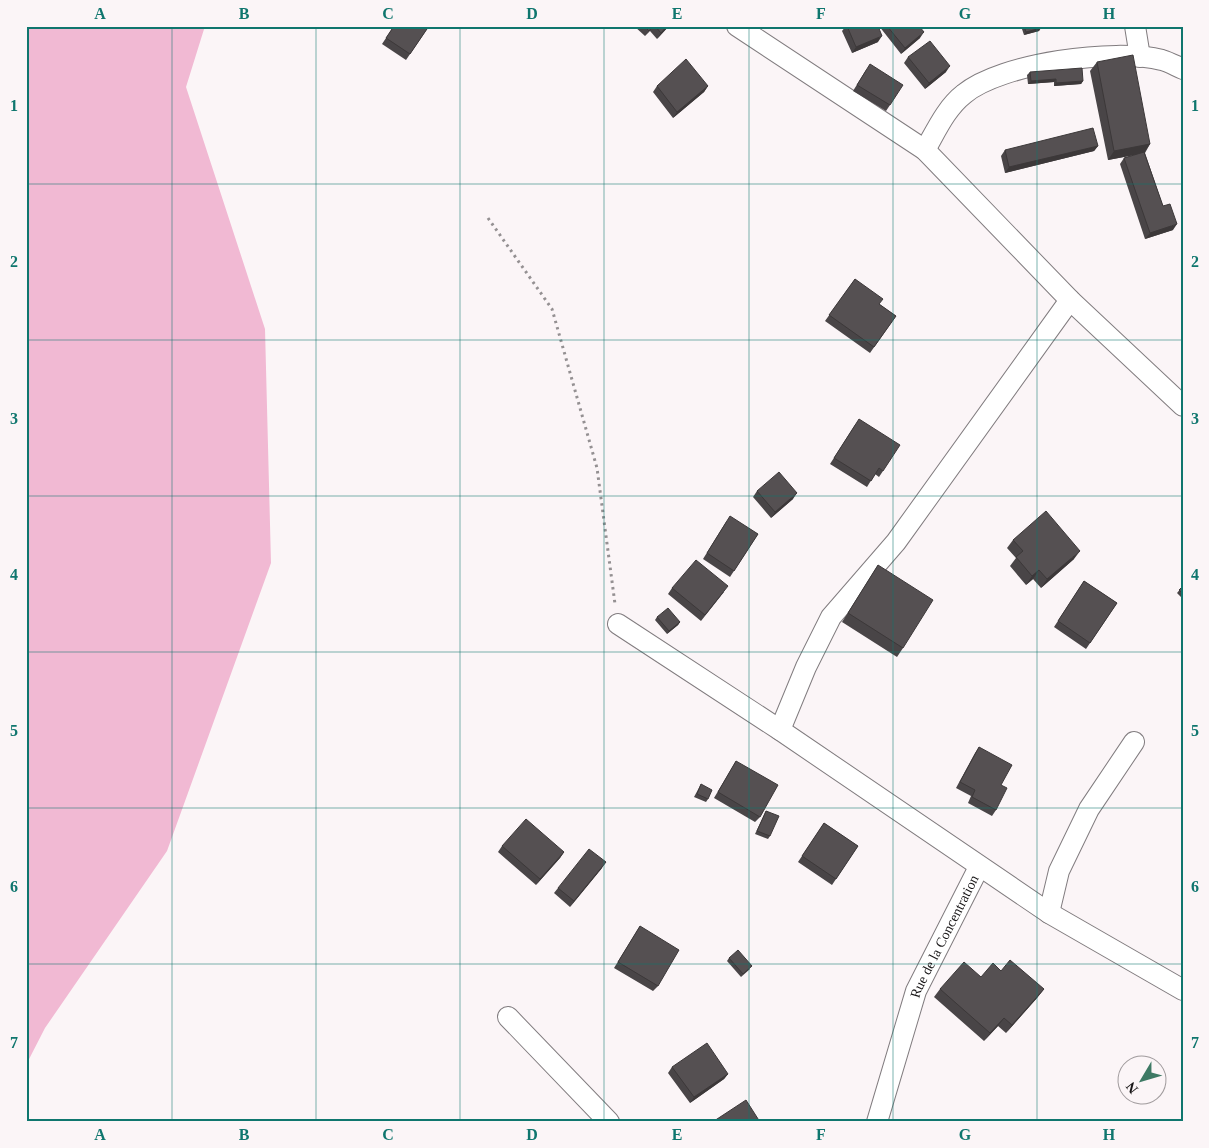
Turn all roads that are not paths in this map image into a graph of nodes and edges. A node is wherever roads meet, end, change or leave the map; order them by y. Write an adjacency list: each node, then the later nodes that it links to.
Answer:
1 (737, 26): 5 (street)
2 (1135, 26): 3 (street)
3 (1140, 57): 4 (street); 5 (street)
4 (1183, 69)
5 (925, 150): 6 (street)
6 (1070, 300): 7 (street); 9 (street)
7 (1183, 406)
8 (618, 624): 9 (street)
9 (780, 730): 11 (street)
10 (1134, 742): 12 (street)
11 (979, 867): 12 (street, Rue de la Concentration); 16 (street, Rue de la Concentration)
12 (1049, 913): 13 (street, Rue de la Concentration)
13 (1183, 990)
14 (508, 1017): 15 (street)
15 (609, 1122)
16 (877, 1122)

